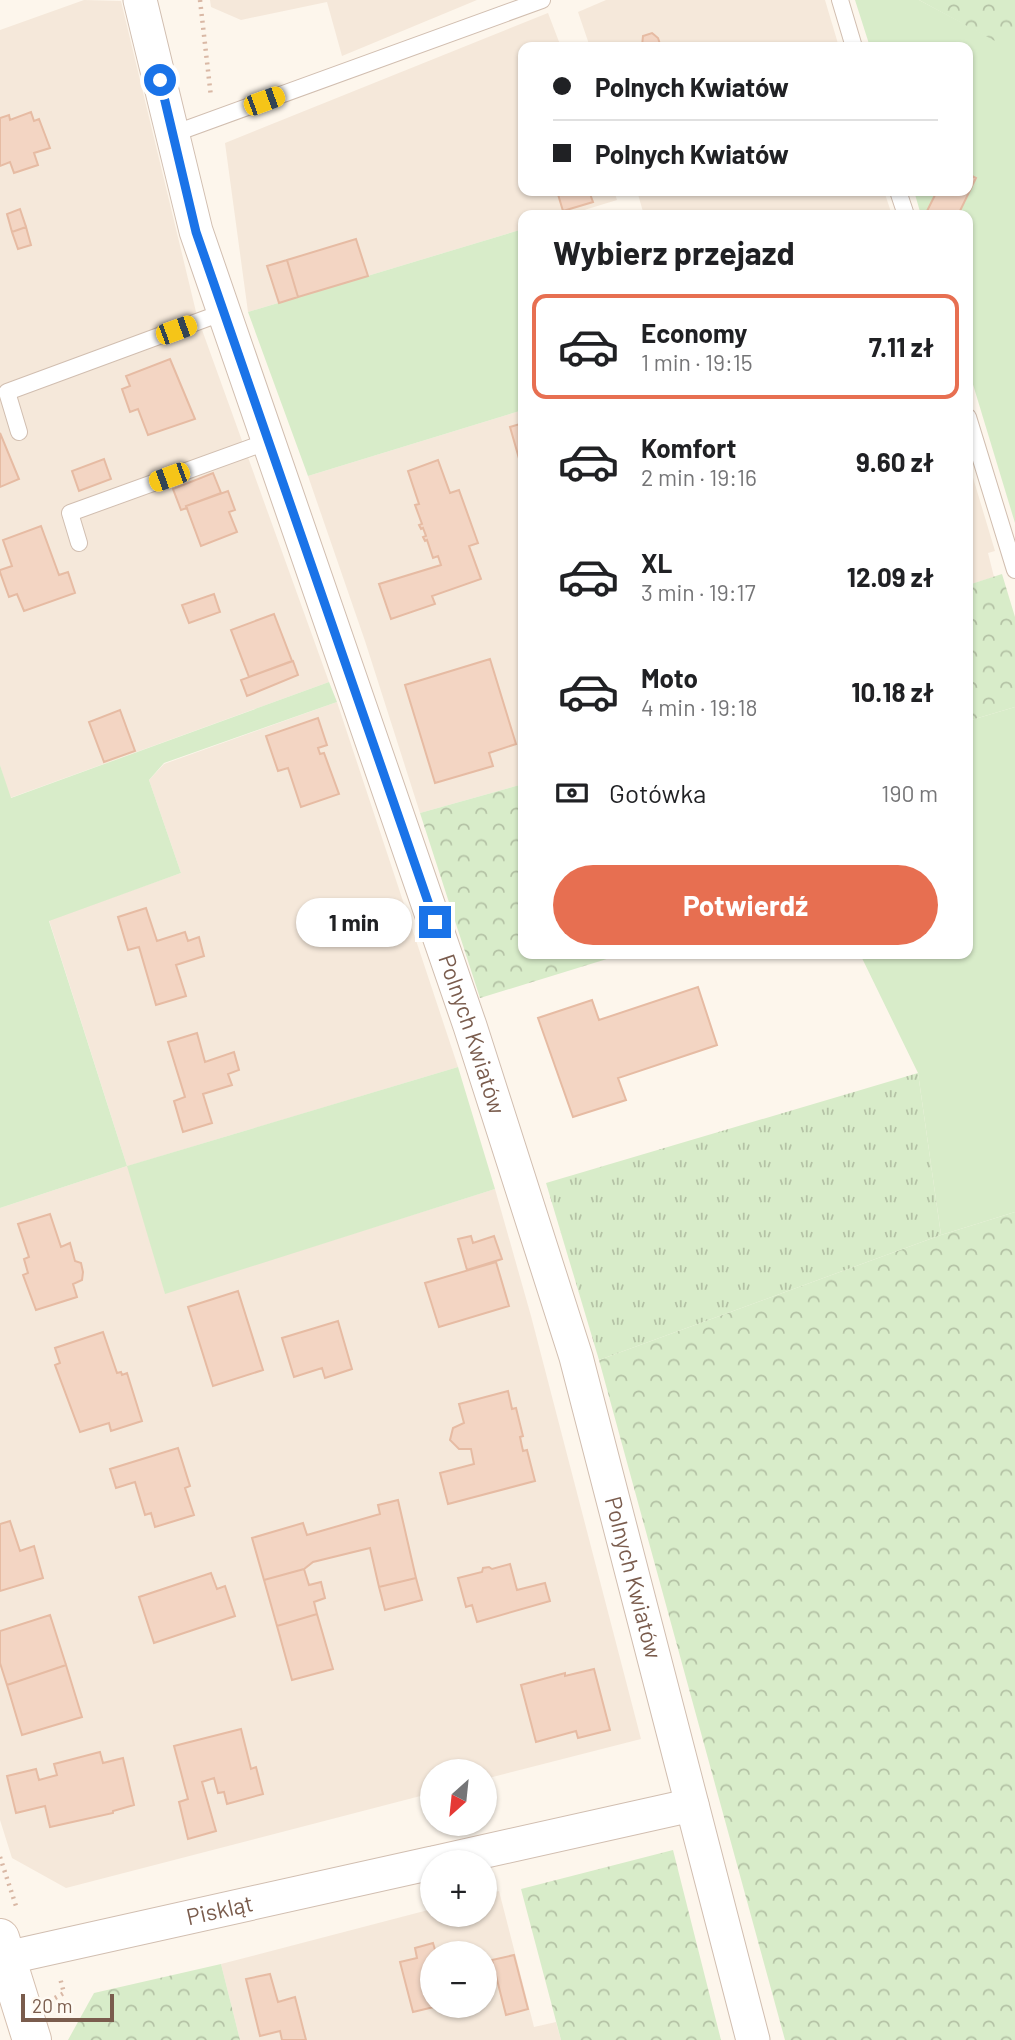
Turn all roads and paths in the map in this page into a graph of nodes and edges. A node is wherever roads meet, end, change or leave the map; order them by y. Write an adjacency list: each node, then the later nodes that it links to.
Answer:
1 (141, 0): 7 (street, Polnych Kwiatów)
2 (200, 0): 6 (path)
3 (542, 0): 6 (lane)
4 (840, 0): 5 (lane)
5 (853, 42)
6 (213, 120): 7 (lane)
7 (173, 134): 8 (street, Polnych Kwiatów)
8 (224, 312): 9 (lane); 11 (street, Polnych Kwiatów)
9 (19, 432)
10 (973, 433): 13 (lane)
11 (269, 441): 12 (lane); 14 (street, Polnych Kwiatów)
12 (79, 543)
13 (1015, 570)
14 (692, 1805): 15 (street, Piskląt); 20 (street, Polnych Kwiatów)
15 (493, 1850)
16 (0, 1857): 18 (path)
17 (420, 1866): 18 (street, Piskląt)
18 (8, 1958): 19 (street)
19 (32, 2040)
20 (753, 2040)

